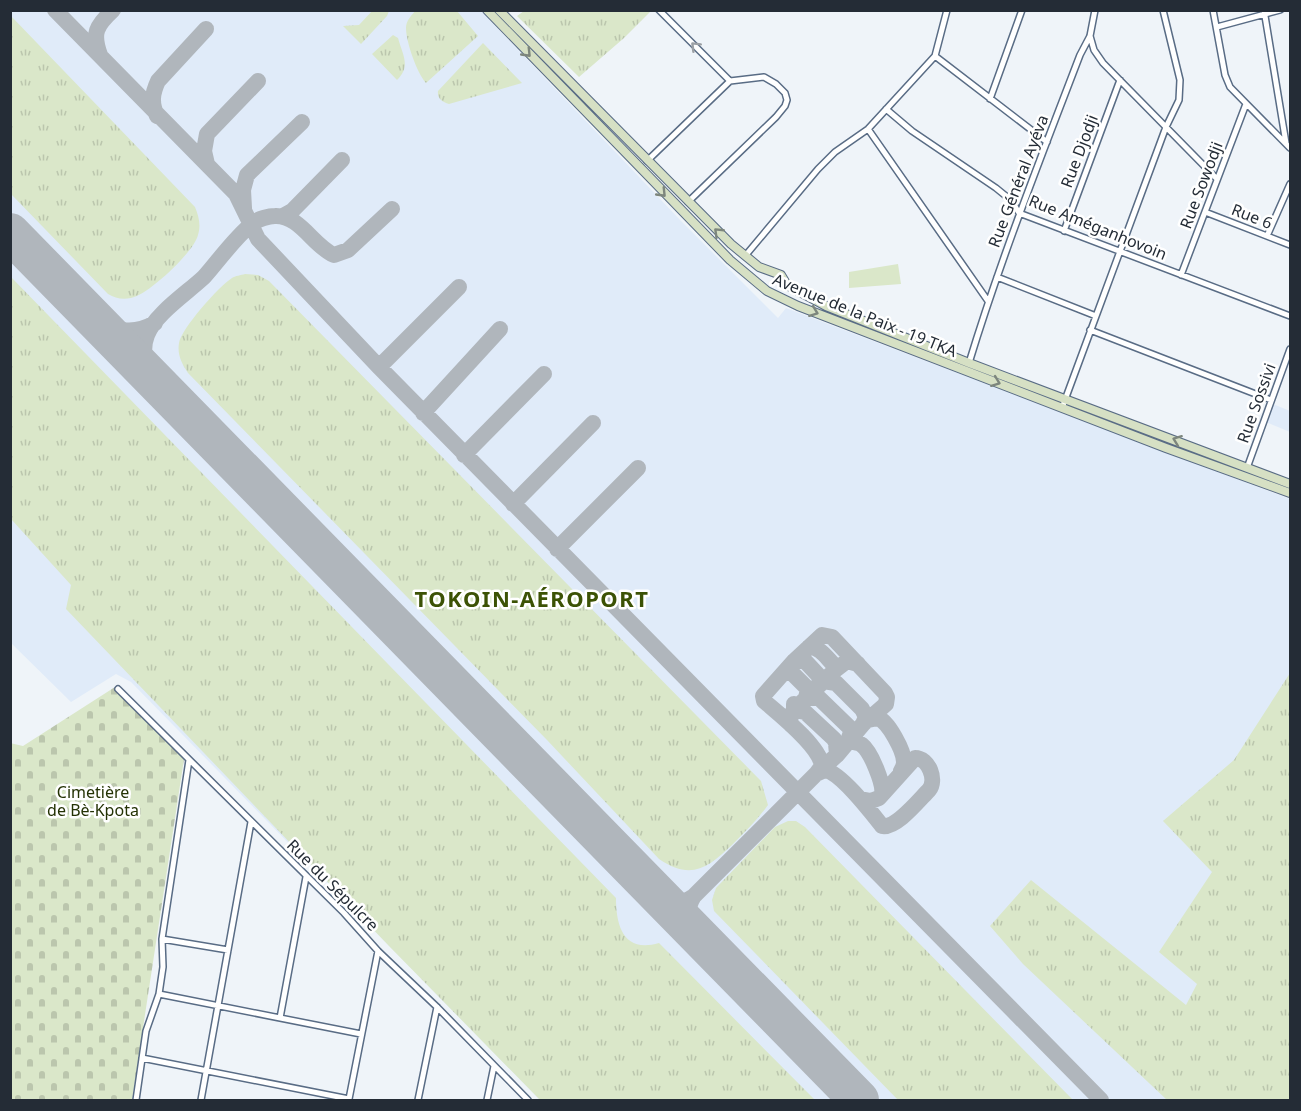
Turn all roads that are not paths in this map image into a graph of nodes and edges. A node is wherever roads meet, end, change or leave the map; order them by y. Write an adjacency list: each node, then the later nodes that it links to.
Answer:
1 (487, 10): 44 (main road, Avenue de la Paix - 19 TKA, one-way to 44)
2 (659, 10): 15 (street, one-way to 2)
3 (947, 10): 13 (street)
4 (1022, 10): 16 (street)
5 (1095, 10): 12 (street, Rue Général Ayéva)
6 (1163, 10): 19 (street)
7 (1213, 10): 11 (street)
8 (1280, 10): 10 (street)
9 (503, 12): 23 (main road, Avenue de la Paix - 19 TKA)
10 (1264, 13): 11 (street); 22 (street)
11 (1217, 27): 17 (street)
12 (1090, 36): 14 (street); 21 (street, Rue Général Ayéva)
13 (935, 56): 16 (street); 18 (street)
14 (1120, 80): 19 (street); 29 (street, Rue Djodji)
15 (730, 81): 23 (street); 26 (street)
16 (990, 99): 21 (street)
17 (1246, 104): 22 (street); 24 (street, Rue Sowodji)
18 (886, 109): 20 (street); 28 (street, Rue Améganhovoin)
19 (1166, 127): 24 (street); 32 (street)
20 (868, 129): 33 (street); 36 (street)
21 (1047, 142): 28 (street, Rue Général Ayéva)
22 (1289, 146)
23 (647, 161): 26 (main road, Avenue de la Paix - 19 TKA)
24 (1217, 179): 27 (street, Rue Sowodji)
25 (1290, 184): 30 (street)
26 (688, 202): 33 (main road, Avenue de la Paix - 19 TKA, one-way to 26)
27 (1204, 212): 30 (street, Rue 6); 34 (street, Rue Sowodji)
28 (1019, 213): 29 (street, Rue Améganhovoin); 35 (street, Rue Général Ayéva)
29 (1064, 231): 32 (street, Rue Améganhovoin)
30 (1267, 236): 31 (street, Rue 6)
31 (1290, 245)
32 (1119, 252): 34 (street, Rue Améganhovoin); 37 (street)
33 (745, 256): 41 (main road, Avenue de la Paix - 19 TKA)
34 (1180, 275): 38 (street, Rue Améganhovoin)
35 (997, 277): 36 (street, Rue Général Ayéva); 37 (street)
36 (988, 301): 41 (street, Rue Général Ayéva)
37 (1096, 316): 39 (street)
38 (1290, 316)
39 (1090, 330): 42 (street); 43 (street)
40 (1290, 349): 43 (street, Rue Sossivi)
41 (969, 363): 42 (main road, Avenue de la Paix - 19 TKA)
42 (1065, 398): 44 (street); 45 (main road, Avenue de la Paix - 19 TKA, one-way to 42)
43 (1271, 400): 47 (street, Rue Sossivi)
44 (1062, 408): 46 (main road, Avenue de la Paix - 19 TKA)
45 (1209, 453): 46 (main road); 47 (main road, Avenue de la Paix - 19 TKA)
46 (1205, 463): 48 (main road, Avenue de la Paix - 19 TKA)
47 (1247, 468): 48 (main road, Avenue de la Paix - 19 TKA)
48 (1289, 487)
49 (118, 689): 50 (street, Rue du Sépulcre)
50 (189, 760): 51 (street, Rue du Sépulcre); 53 (street)
51 (251, 822): 52 (street, Rue du Sépulcre); 54 (street)
52 (306, 877): 55 (street, Rue du Sépulcre); 59 (street)
53 (162, 939): 54 (street); 56 (street)
54 (228, 950): 57 (street)
55 (378, 951): 58 (street, Rue du Sépulcre); 60 (street)
56 (159, 994): 57 (street); 61 (street)
57 (219, 1006): 59 (street); 63 (street)
58 (437, 1008): 62 (street, Rue du Sépulcre); 67 (street)
59 (280, 1018): 60 (street)
60 (361, 1034): 64 (street)
61 (142, 1058): 63 (street); 65 (street)
62 (494, 1066): 68 (street); 69 (street, Rue du Sépulcre)
63 (206, 1071): 64 (street); 66 (street)
64 (349, 1100)
65 (136, 1101)
66 (201, 1101)
67 (418, 1101)
68 (487, 1101)
69 (528, 1101)

